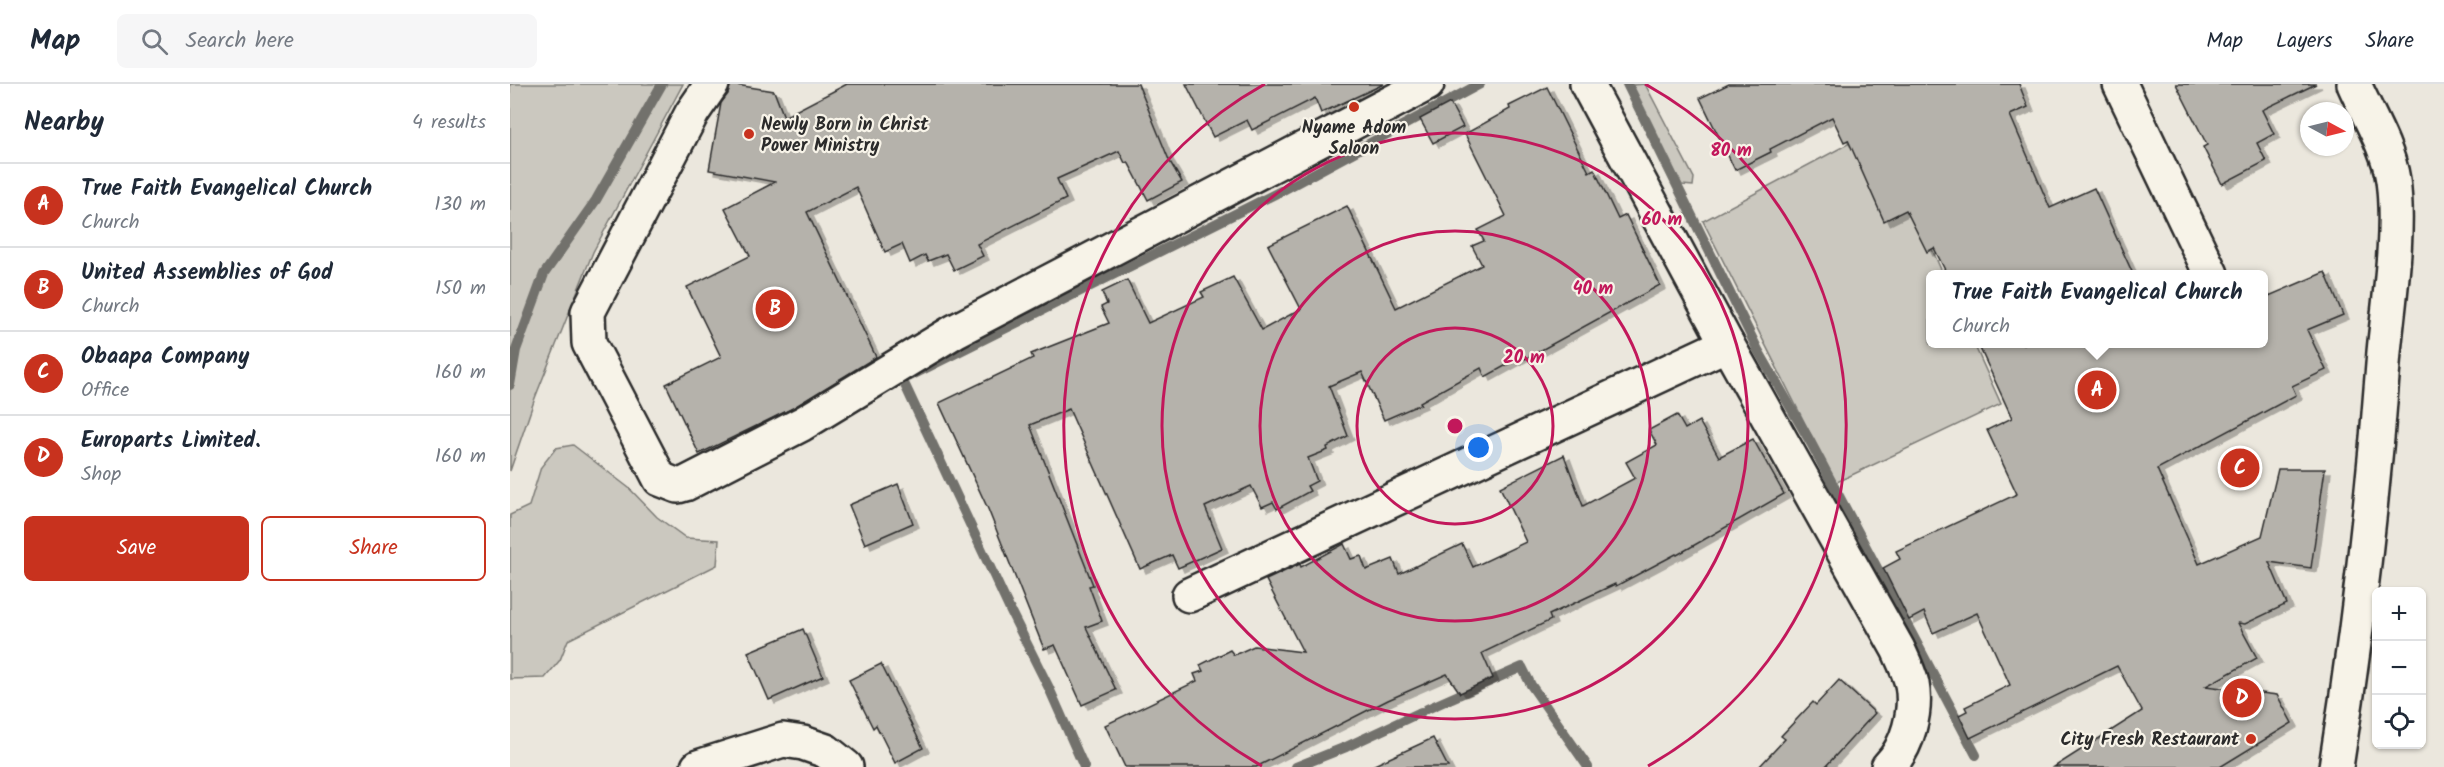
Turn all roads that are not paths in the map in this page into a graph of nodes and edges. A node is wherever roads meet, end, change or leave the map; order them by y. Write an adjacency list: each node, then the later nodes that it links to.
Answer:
1 (712, 84): 2 (street)
2 (1426, 84)
3 (1587, 84): 7 (street)
4 (2120, 84): 6 (street)
5 (2354, 84): 12 (street)
6 (2209, 270)
7 (1727, 344): 8 (street); 11 (street)
8 (1189, 595)
9 (698, 767): 10 (street)
10 (846, 767)
11 (1888, 767)
12 (2336, 767)

